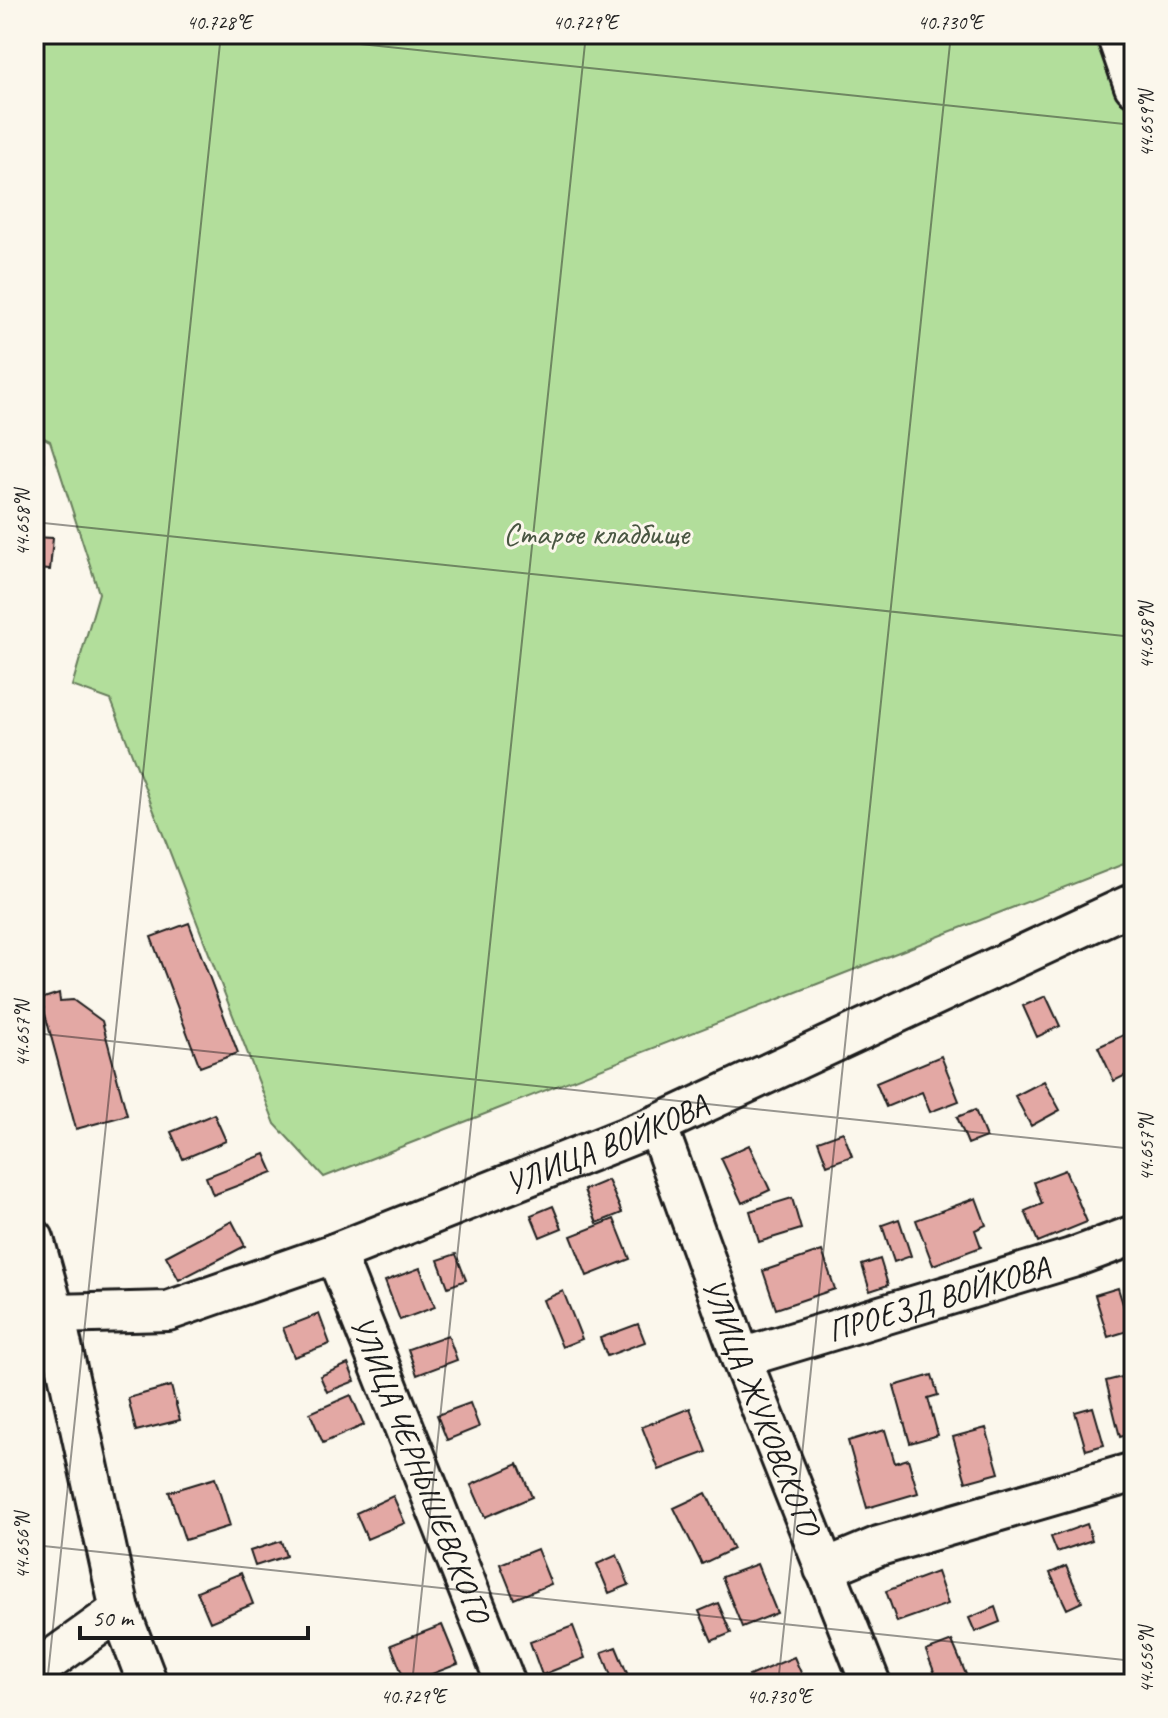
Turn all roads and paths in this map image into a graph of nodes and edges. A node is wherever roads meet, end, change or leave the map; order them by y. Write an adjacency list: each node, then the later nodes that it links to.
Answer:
1 (1116, 34): 2 (street)
2 (1134, 86)
3 (1134, 903): 4 (street, УЛИЦА ВОЙКОВА)
4 (657, 1125): 7 (street, УЛИЦА ВОЙКОВА); 9 (street, УЛИЦА ЖУКОВСКОГО)
5 (1134, 1235): 9 (street, ПРОЕЗД ВОЙКОВА)
6 (34, 1239): 8 (street)
7 (335, 1253): 8 (street, УЛИЦА ВОЙКОВА); 15 (street, УЛИЦА ЧЕРНЫШЕВСКОГО)
8 (55, 1314): 12 (street)
9 (741, 1358): 11 (street, УЛИЦА ЖУКОВСКОГО)
10 (1134, 1472): 11 (street)
11 (824, 1569): 16 (street, УЛИЦА ЖУКОВСКОГО)
12 (120, 1610): 13 (street); 14 (street)
13 (34, 1672)
14 (148, 1684)
15 (506, 1684)
16 (871, 1684)

